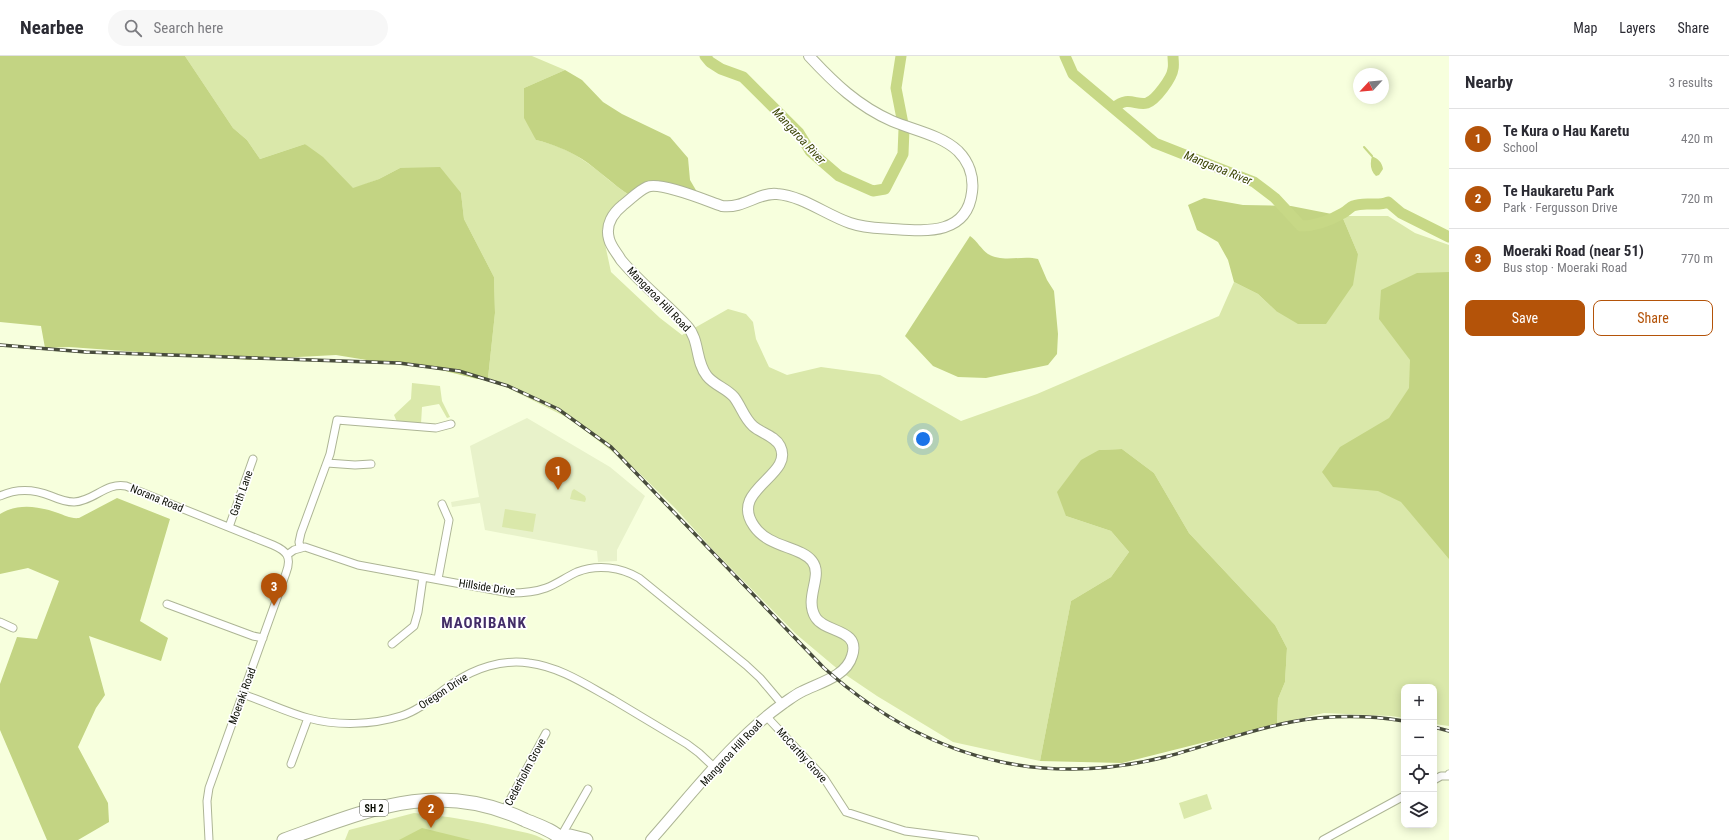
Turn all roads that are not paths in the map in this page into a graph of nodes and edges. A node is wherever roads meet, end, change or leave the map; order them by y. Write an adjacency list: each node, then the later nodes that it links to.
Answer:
1 (809, 56): 19 (street, Mangaroa Hill Road)
2 (451, 424): 4 (street)
3 (253, 459): 8 (street, Garth Lane)
4 (327, 463): 5 (street); 9 (street)
5 (371, 464)
6 (0, 496): 8 (street, Norana Road)
7 (442, 504): 12 (street)
8 (229, 527): 10 (street, Norana Road)
9 (300, 548): 10 (street); 11 (street, Hillside Drive)
10 (287, 555): 16 (street, Moeraki Road)
11 (423, 577): 12 (street, Hillside Drive); 17 (street)
12 (438, 580): 19 (street, Hillside Drive)
13 (167, 604): 16 (street)
14 (0, 622): 15 (street)
15 (14, 628)
16 (263, 638): 18 (street, Moeraki Road)
17 (392, 644)
18 (242, 694): 21 (street, Oregon Drive); 31 (street, Moeraki Road)
19 (782, 704): 20 (street, Mangaroa Hill Road)
20 (766, 716): 24 (street, Mangaroa Hill Road); 35 (street, McCarthy Grove)
21 (308, 718): 23 (street); 24 (street, Oregon Drive)
22 (546, 733): 29 (street, Cederholm Grove)
23 (291, 764)
24 (715, 768): 34 (street, Mangaroa Hill Road)
25 (1449, 775): 26 (street)
26 (1437, 778)
27 (588, 790): 30 (street)
28 (1401, 798): 36 (street)
29 (504, 811): 30 (highway, SH 2); 32 (highway, SH 2)
30 (567, 838): 33 (highway)
31 (209, 840)
32 (284, 840)
33 (586, 840)
34 (651, 840)
35 (975, 840)
36 (1324, 840)

